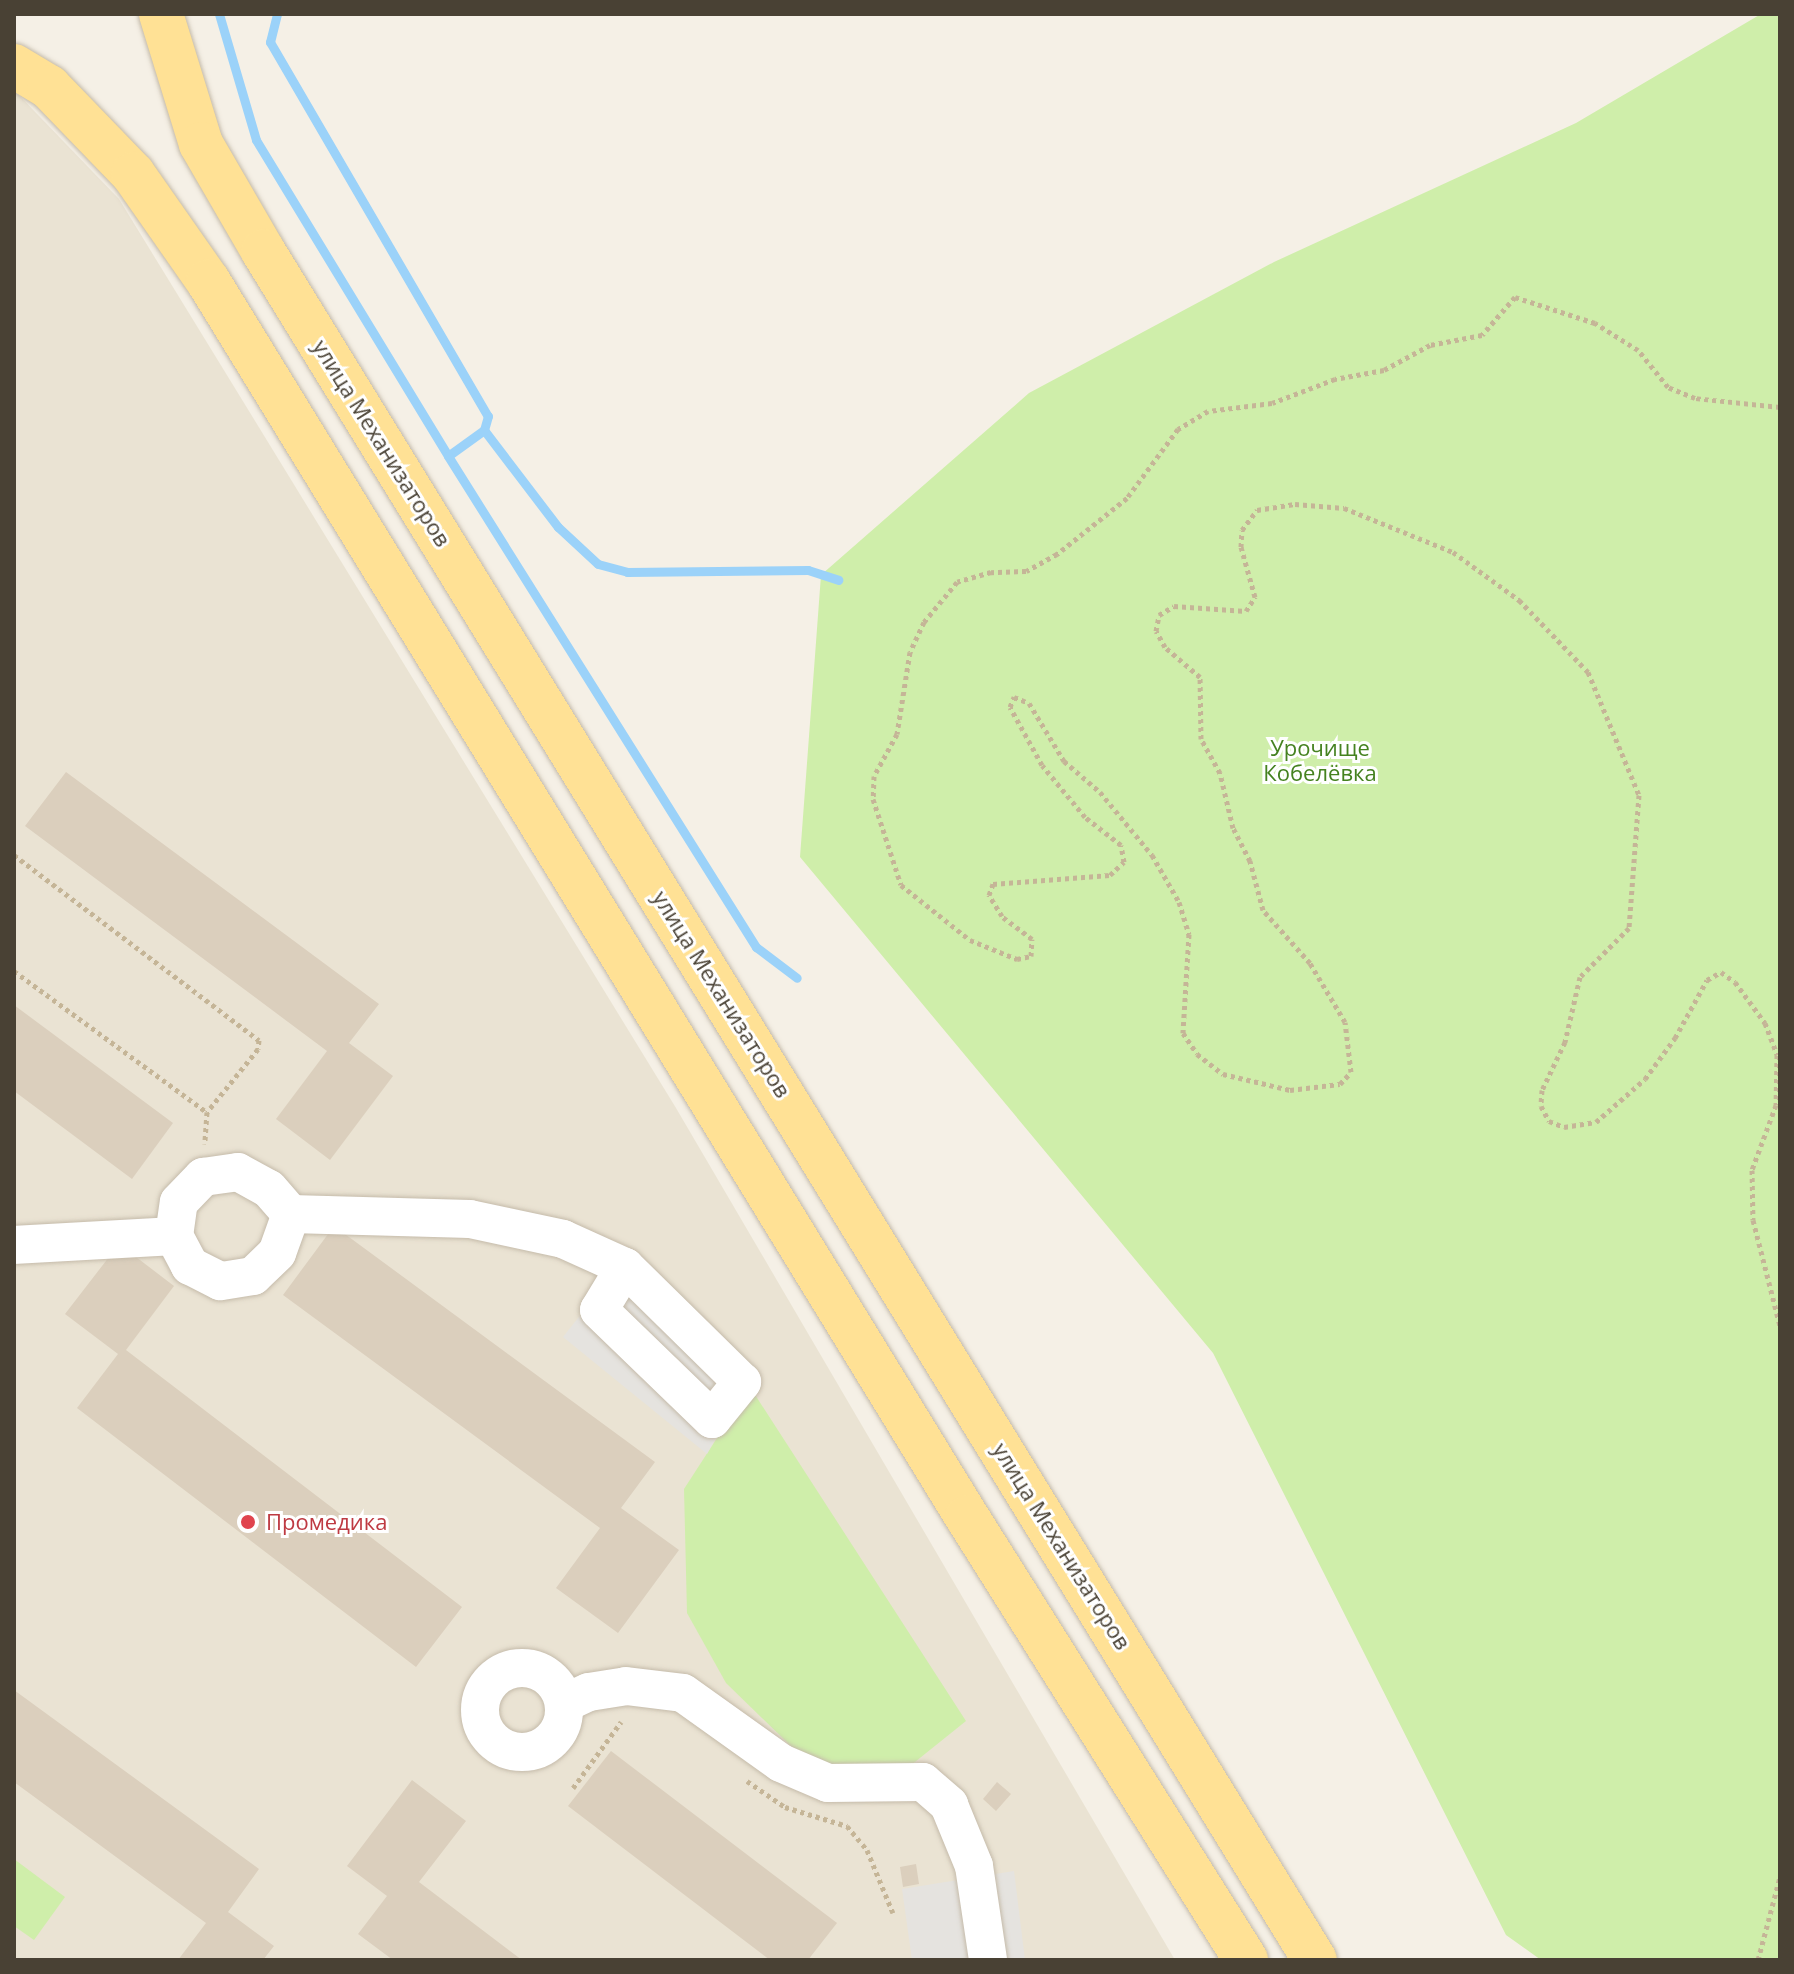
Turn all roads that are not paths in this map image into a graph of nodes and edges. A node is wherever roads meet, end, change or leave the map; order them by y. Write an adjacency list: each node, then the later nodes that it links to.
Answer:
1 (161, 14): 10 (main road, улица Механизаторов)
2 (14, 66): 9 (main road)
3 (291, 1214): 4 (lane); 4 (lane); 6 (lane)
4 (174, 1236): 5 (lane)
5 (14, 1245)
6 (625, 1267)
7 (565, 1703): 8 (lane)
8 (988, 1960)
9 (1246, 1960)
10 (1315, 1960)

